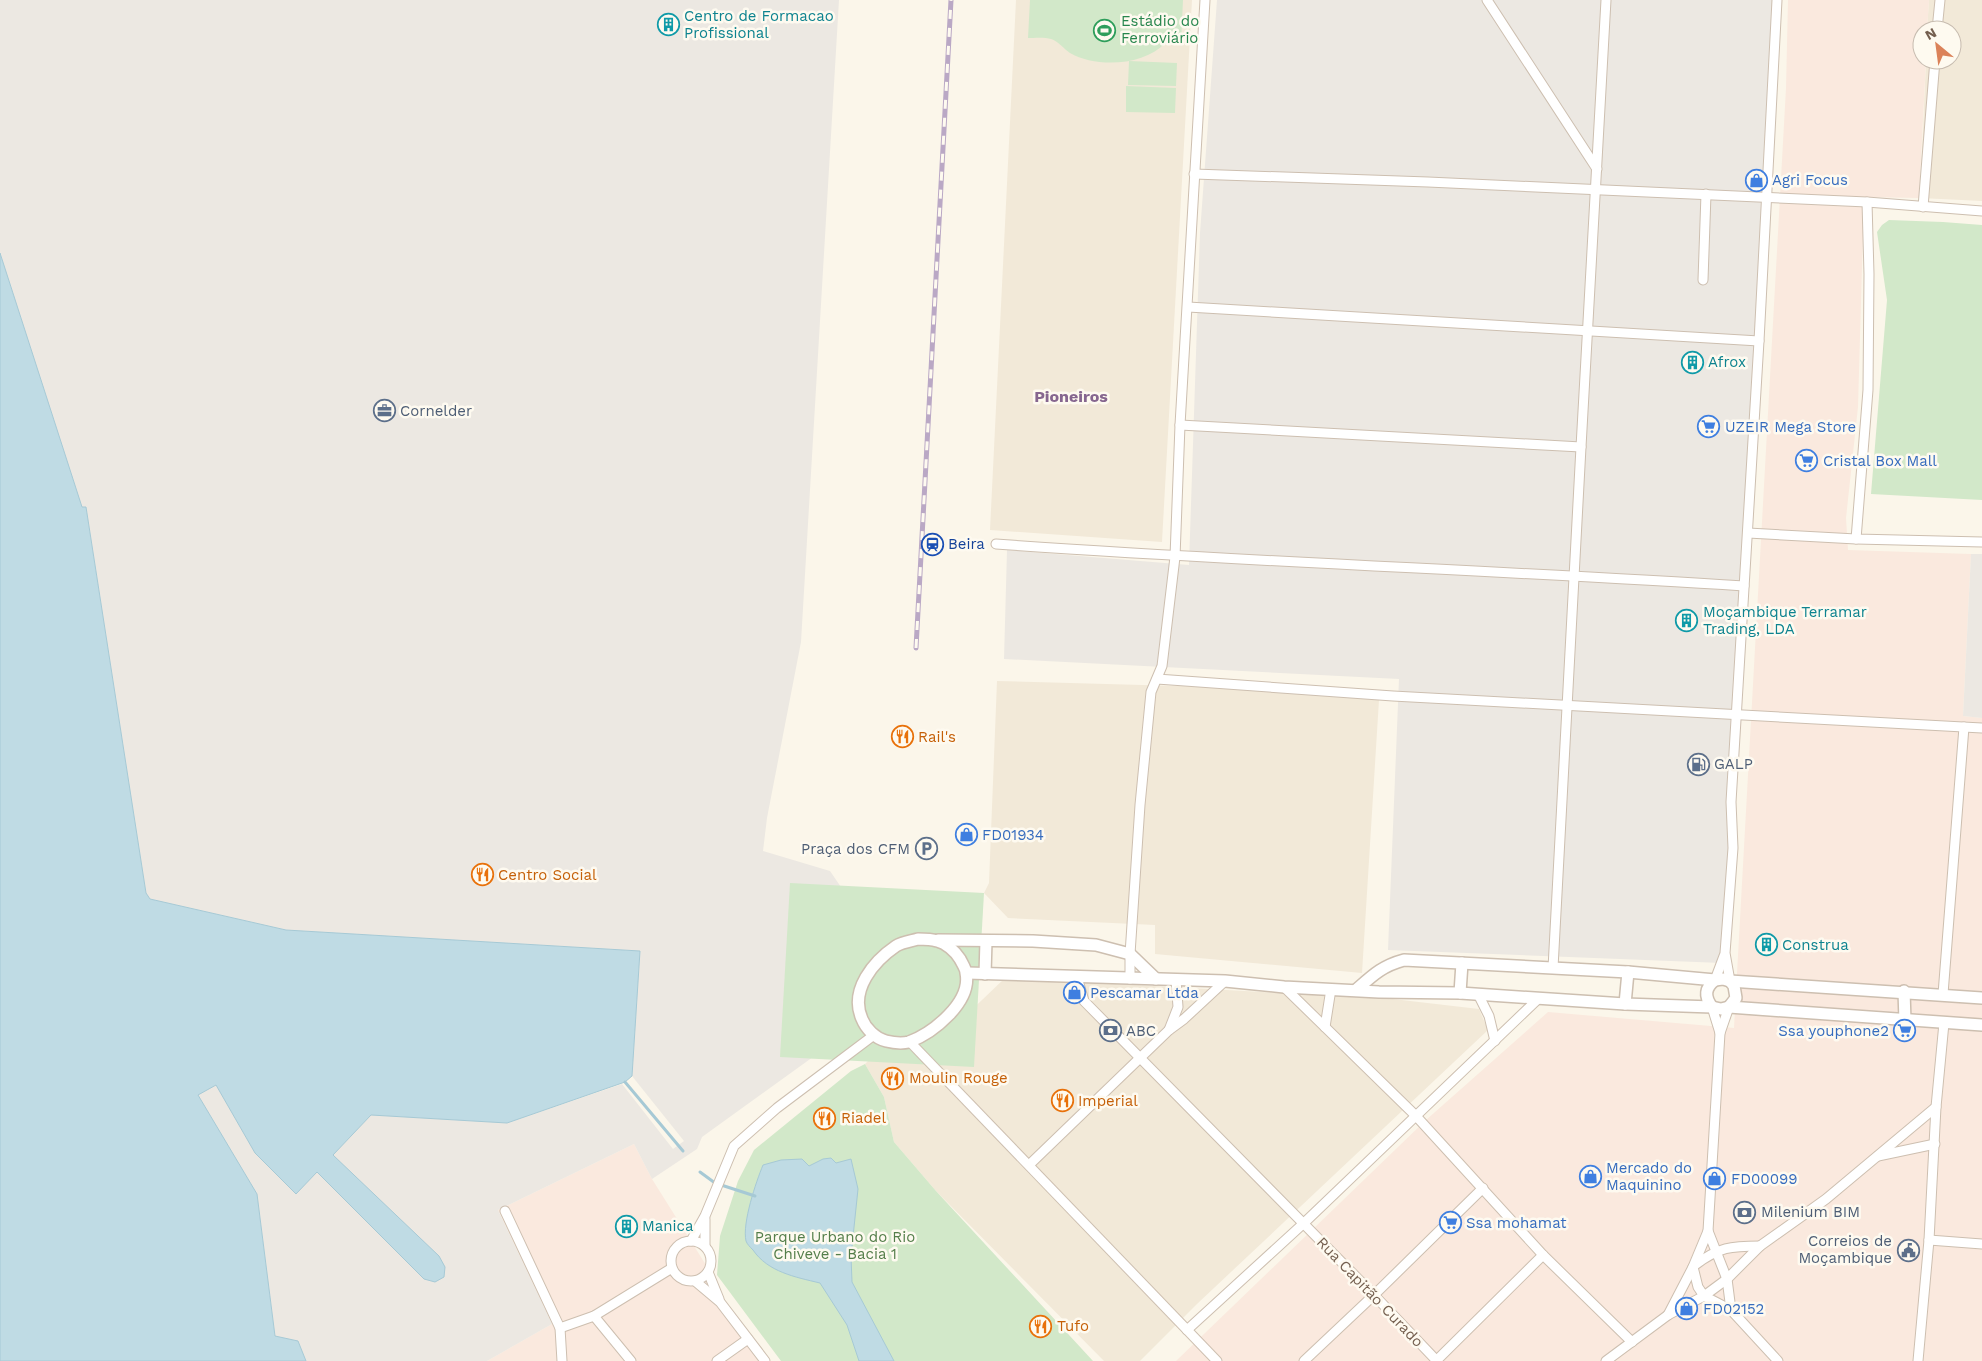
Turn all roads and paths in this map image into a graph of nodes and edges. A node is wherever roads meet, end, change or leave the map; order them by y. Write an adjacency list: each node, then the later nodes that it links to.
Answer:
1 (1205, 0): 9 (street)
2 (1487, 0): 8 (street)
3 (1606, 0): 8 (street)
4 (1777, 0): 12 (street)
5 (1940, 0): 6 (street)
6 (1938, 20)
7 (1934, 70): 14 (street)
8 (1597, 169): 10 (street)
9 (1194, 174): 10 (street); 17 (street)
10 (1596, 189): 11 (street); 18 (street)
11 (1706, 194): 12 (street); 16 (street)
12 (1766, 197): 13 (street); 19 (street)
13 (1867, 202): 14 (street); 23 (street)
14 (1923, 208): 15 (street)
15 (1982, 211)
16 (1703, 280)
17 (1188, 306): 18 (street); 20 (street)
18 (1587, 332): 19 (street); 21 (street)
19 (1760, 341): 22 (street)
20 (1180, 425): 21 (street); 26 (street)
21 (1581, 448): 27 (street)
22 (1748, 533): 23 (street); 28 (street)
23 (1856, 539): 24 (street)
24 (1982, 542)
25 (996, 544): 26 (street)
26 (1175, 557): 27 (street); 29 (street)
27 (1573, 575): 28 (street); 30 (street)
28 (1744, 586): 31 (street)
29 (1157, 679): 30 (street); 37 (street)
30 (1566, 704): 31 (street); 39 (street)
31 (1738, 714): 32 (street); 36 (street)
32 (1964, 727): 33 (street); 56 (street)
33 (1982, 728)
34 (936, 940): 35 (street); 41 (street); 68 (street)
35 (986, 941): 37 (street); 42 (street)
36 (1725, 953): 47 (street); 49 (street)
37 (1130, 954): 44 (street); 45 (street)
38 (1462, 963): 39 (street); 52 (street); 54 (street)
39 (1553, 968): 40 (street)
40 (1628, 972): 47 (street); 59 (street)
41 (966, 973): 42 (street); 70 (street)
42 (985, 974): 43 (street)
43 (1077, 977): 44 (street); 71 (street, Rua Capitão Curado)
44 (1130, 979): 45 (street)
45 (1156, 979): 46 (street)
46 (1176, 980): 48 (street); 66 (street)
47 (1716, 980): 49 (street); 60 (street)
48 (1226, 981): 50 (street); 66 (street)
49 (1730, 981): 53 (street); 61 (street)
50 (1284, 987): 51 (street); 65 (street)
51 (1331, 989): 52 (street); 65 (street)
52 (1356, 990): 54 (street)
53 (1904, 991): 56 (street); 62 (street)
54 (1460, 993): 55 (street)
55 (1478, 994): 58 (street); 69 (street)
56 (1943, 994): 57 (street)
57 (1982, 998)
58 (1538, 999): 59 (street); 69 (street)
59 (1625, 1004): 60 (street)
60 (1712, 1007): 61 (street); 67 (street)
61 (1729, 1007): 62 (street); 67 (street)
62 (1905, 1021): 63 (street)
63 (1944, 1023): 64 (street); 72 (street)
64 (1982, 1025)
65 (1325, 1027): 73 (street)
66 (1168, 1030): 71 (street)
67 (1720, 1033): 81 (street)
68 (874, 1034): 70 (street); 79 (street)
69 (1494, 1041): 73 (street)
70 (909, 1042): 76 (street)
71 (1140, 1057): 76 (street); 80 (street, Rua Capitão Curado)
72 (1936, 1107): 74 (street); 75 (street)
73 (1416, 1116): 77 (street); 80 (street)
74 (1935, 1144): 75 (street); 82 (street)
75 (1878, 1156): 86 (street)
76 (1030, 1165): 101 (street)
77 (1483, 1188): 88 (street); 94 (street)
78 (505, 1211): 100 (street)
79 (705, 1216): 83 (street); 85 (street)
80 (1304, 1223): 94 (street, Rua Capitão Curado); 101 (street)
81 (1708, 1231): 87 (street); 89 (street)
82 (1929, 1240): 84 (street); 113 (street)
83 (692, 1241): 85 (street); 90 (street)
84 (1982, 1244)
85 (704, 1246): 91 (street)
86 (1760, 1246): 87 (street); 92 (street)
87 (1716, 1252): 89 (street); 92 (street)
88 (1543, 1255): 103 (street); 110 (street)
89 (1693, 1267): 95 (street); 98 (street)
90 (672, 1268): 93 (street); 99 (street)
91 (708, 1272): 93 (street); 96 (street)
92 (1726, 1279): 95 (street); 97 (street)
93 (695, 1281): 96 (street)
94 (1374, 1295): 109 (street); 110 (street, Rua Capitão Curado)
95 (1704, 1296): 97 (street); 98 (street)
96 (720, 1302): 102 (street)
97 (1731, 1310): 112 (street)
98 (1668, 1315): 103 (street)
99 (594, 1316): 100 (street); 105 (street)
100 (560, 1328): 104 (street)
101 (1187, 1330): 108 (street)
102 (748, 1339): 106 (street); 107 (street)
103 (1632, 1342): 111 (street)
104 (562, 1361)
105 (631, 1361)
106 (718, 1361)
107 (765, 1361)
108 (1217, 1361)
109 (1304, 1361)
110 (1436, 1361)
111 (1606, 1361)
112 (1778, 1361)
113 (1918, 1361)

